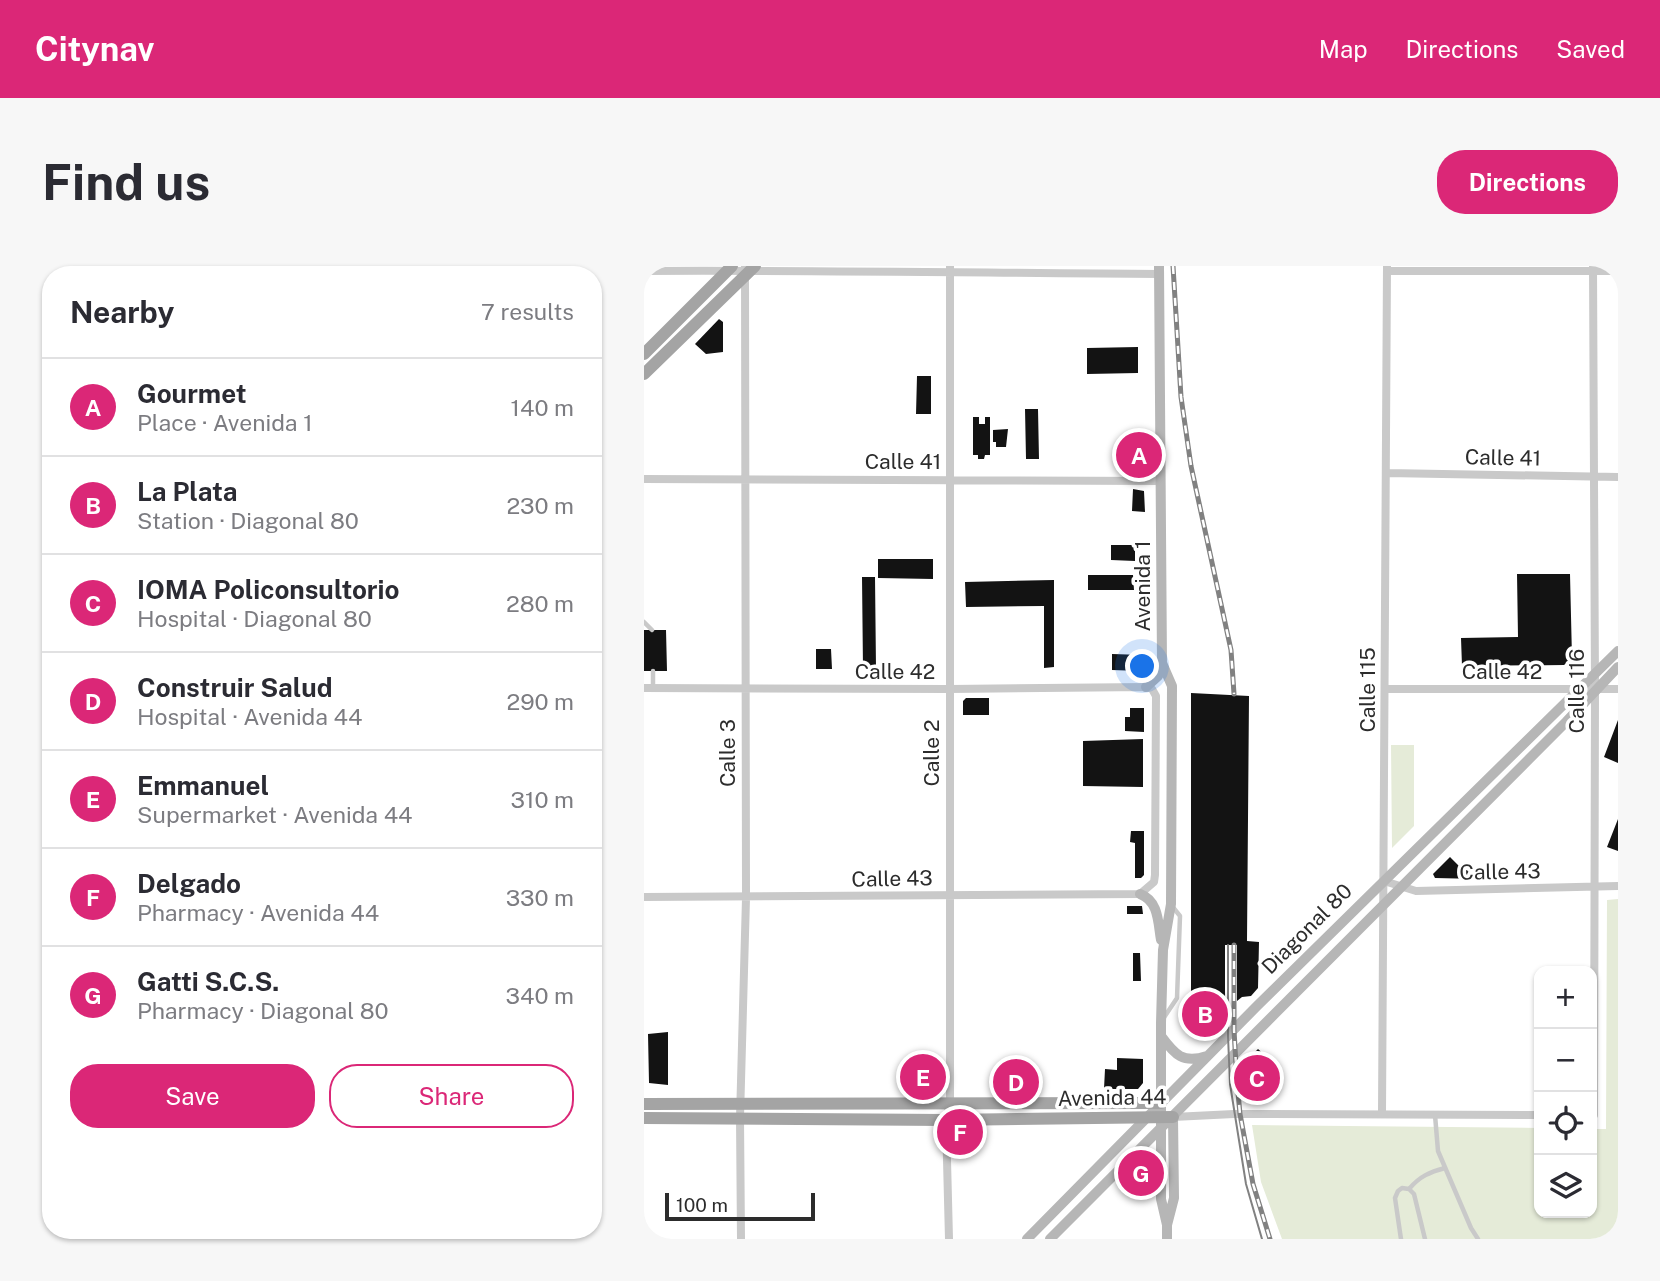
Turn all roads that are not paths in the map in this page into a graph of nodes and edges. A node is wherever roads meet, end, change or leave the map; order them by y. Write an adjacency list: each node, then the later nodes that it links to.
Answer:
1 (743, 269): 4 (street); 6 (street); 8 (main road); 9 (main road); 14 (street, Calle 3)
2 (1387, 269): 3 (street); 10 (street, Calle 115)
3 (1593, 269): 7 (street); 11 (street, Calle 116)
4 (950, 270): 5 (street); 15 (street, Calle 2)
5 (1159, 270): 16 (main road, Avenida 1)
6 (644, 271)
7 (1618, 271)
8 (644, 354)
9 (644, 374)
10 (1387, 473): 11 (street, Calle 41); 28 (street, Calle 115)
11 (1593, 477): 12 (street, Calle 41); 22 (street, Calle 116)
12 (1618, 477)
13 (644, 479): 14 (street, Calle 41)
14 (745, 479): 15 (street, Calle 41); 26 (street, Calle 3)
15 (950, 480): 16 (street, Calle 41); 27 (street, Calle 2)
16 (1161, 481): 20 (main road, Avenida 1)
17 (644, 622): 18 (lane)
18 (652, 630)
19 (1618, 651): 22 (main road, Diagonal 80)
20 (1162, 663): 24 (main road); 40 (main road, Avenida 1)
21 (1618, 667): 30 (main road, Diagonal 80)
22 (1594, 674): 29 (main road, Diagonal 80); 30 (street, Calle 116)
23 (644, 675): 25 (lane)
24 (1146, 687): 27 (street, Calle 42); 36 (street)
25 (648, 688): 26 (street, Calle 42)
26 (746, 689): 27 (street, Calle 42); 39 (street, Calle 3)
27 (950, 689): 37 (street, Calle 2)
28 (1385, 689): 29 (street, Calle 42); 32 (street, Calle 115)
29 (1578, 690): 30 (street, Calle 42); 32 (main road, Diagonal 80)
30 (1595, 690): 31 (street, Calle 42); 33 (main road, Diagonal 80); 34 (street, Calle 116)
31 (1618, 690)
32 (1384, 881): 33 (street, Calle 43); 41 (street, Calle 115); 45 (main road, Diagonal 80)
33 (1401, 887): 34 (street, Calle 43); 41 (main road, Diagonal 80)
34 (1594, 887): 35 (street, Calle 43); 46 (street, Calle 116)
35 (1618, 887)
36 (1140, 894): 37 (street, Calle 43); 42 (main road)
37 (950, 896): 39 (street, Calle 43); 50 (street, Calle 2)
38 (644, 897): 39 (street, Calle 43)
39 (746, 898): 49 (street, Calle 3)
40 (1171, 904): 42 (main road, Avenida 1); 43 (lane, Avenida 1)
41 (1384, 904): 51 (street, Calle 115); 58 (main road, Diagonal 80)
42 (1163, 950): 43 (main road, Avenida 1)
43 (1161, 1023): 44 (main road, Avenida 1)
44 (1161, 1036): 45 (main road); 47 (main road, Avenida 1)
45 (1208, 1055): 47 (main road, Diagonal 80)
46 (1593, 1092)
47 (1161, 1103): 50 (main road, Avenida 44); 56 (main road, Diagonal 80); 58 (main road, Avenida 1)
48 (644, 1104): 49 (main road, Avenida 44)
49 (741, 1104): 50 (main road, Avenida 44); 55 (street, Calle 3)
50 (950, 1104): 57 (street, Calle 2)
51 (1382, 1114): 52 (street, Avenida 44); 58 (street, Avenida 44)
52 (1435, 1114): 53 (street, Avenida 44); 59 (lane)
53 (1534, 1115)
54 (644, 1118): 55 (main road, Avenida 44)
55 (740, 1118): 57 (main road, Avenida 44); 62 (street, Calle 3)
56 (1148, 1118): 57 (main road, Avenida 44); 58 (main road, Avenida 44); 64 (main road, Diagonal 80)
57 (946, 1120): 63 (street, Calle 2)
58 (1165, 1121): 61 (main road, Avenida 1); 61 (main road, Avenida 1); 65 (main road, Diagonal 80)
59 (1445, 1168): 60 (lane); 69 (lane)
60 (1409, 1189): 67 (lane); 68 (lane)
61 (1167, 1225): 66 (main road, Avenida 1)
62 (741, 1239)
63 (949, 1239)
64 (1027, 1239)
65 (1050, 1239)
66 (1167, 1239)
67 (1401, 1239)
68 (1425, 1239)
69 (1478, 1239)

